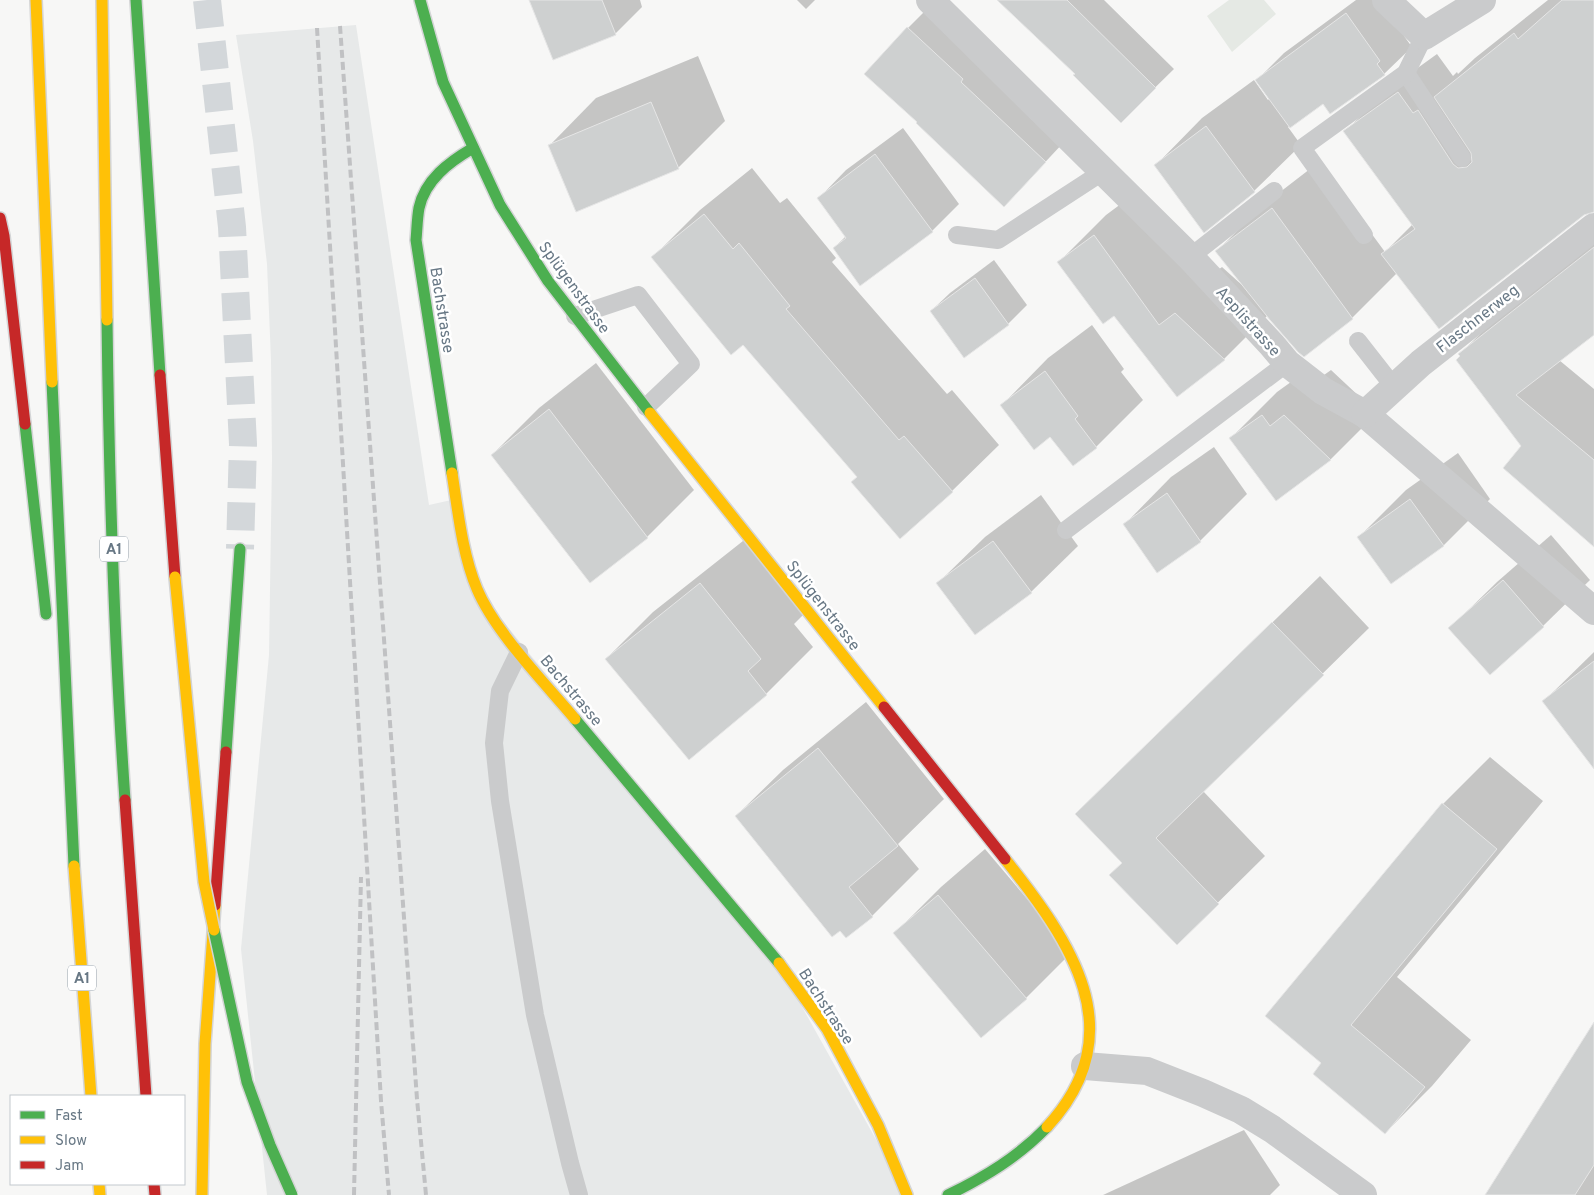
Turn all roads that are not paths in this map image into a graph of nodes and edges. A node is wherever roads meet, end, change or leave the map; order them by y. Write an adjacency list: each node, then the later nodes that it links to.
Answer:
1 (36, 0): 31 (main road, A1)
2 (102, 0): 34 (main road, A1)
3 (136, 0): 36 (main road, bridge)
4 (420, 0): 10 (main road, Splügenstrasse)
5 (930, 0): 12 (street, Aeplistrasse)
6 (1386, 0): 8 (street)
7 (1482, 0): 8 (street)
8 (1424, 36): 9 (lane)
9 (1406, 73): 11 (lane); 17 (lane)
10 (472, 148): 19 (main road, Splügenstrasse); 29 (main road, Bachstrasse)
11 (1462, 158)
12 (1104, 171): 16 (lane); 18 (street, Aeplistrasse)
13 (1274, 191): 18 (lane)
14 (0, 218): 28 (main road)
15 (1594, 227): 22 (street, Flaschnerweg)
16 (957, 235)
17 (1364, 235)
18 (1190, 257): 21 (street, Aeplistrasse)
19 (575, 316): 23 (main road, Splügenstrasse); 23 (lane)
20 (1358, 341): 22 (lane)
21 (1287, 363): 24 (street, Aeplistrasse); 25 (lane)
22 (1394, 387): 24 (street, Flaschnerweg)
23 (646, 407): 32 (main road, Splügenstrasse)
24 (1365, 414): 27 (street, Aeplistrasse)
25 (1066, 530)
26 (240, 549): 35 (main road)
27 (1594, 611)
28 (47, 622)
29 (519, 652): 37 (lane); 38 (main road, Bachstrasse)
30 (54, 691): 31 (main road, A1)
31 (73, 860): 33 (main road, A1)
32 (1085, 1066): 39 (main road, Splügenstrasse); 40 (street)
33 (91, 1095)
34 (146, 1095)
35 (202, 1195)
36 (292, 1195)
37 (579, 1195)
38 (907, 1195)
39 (948, 1195)
40 (1363, 1195)

